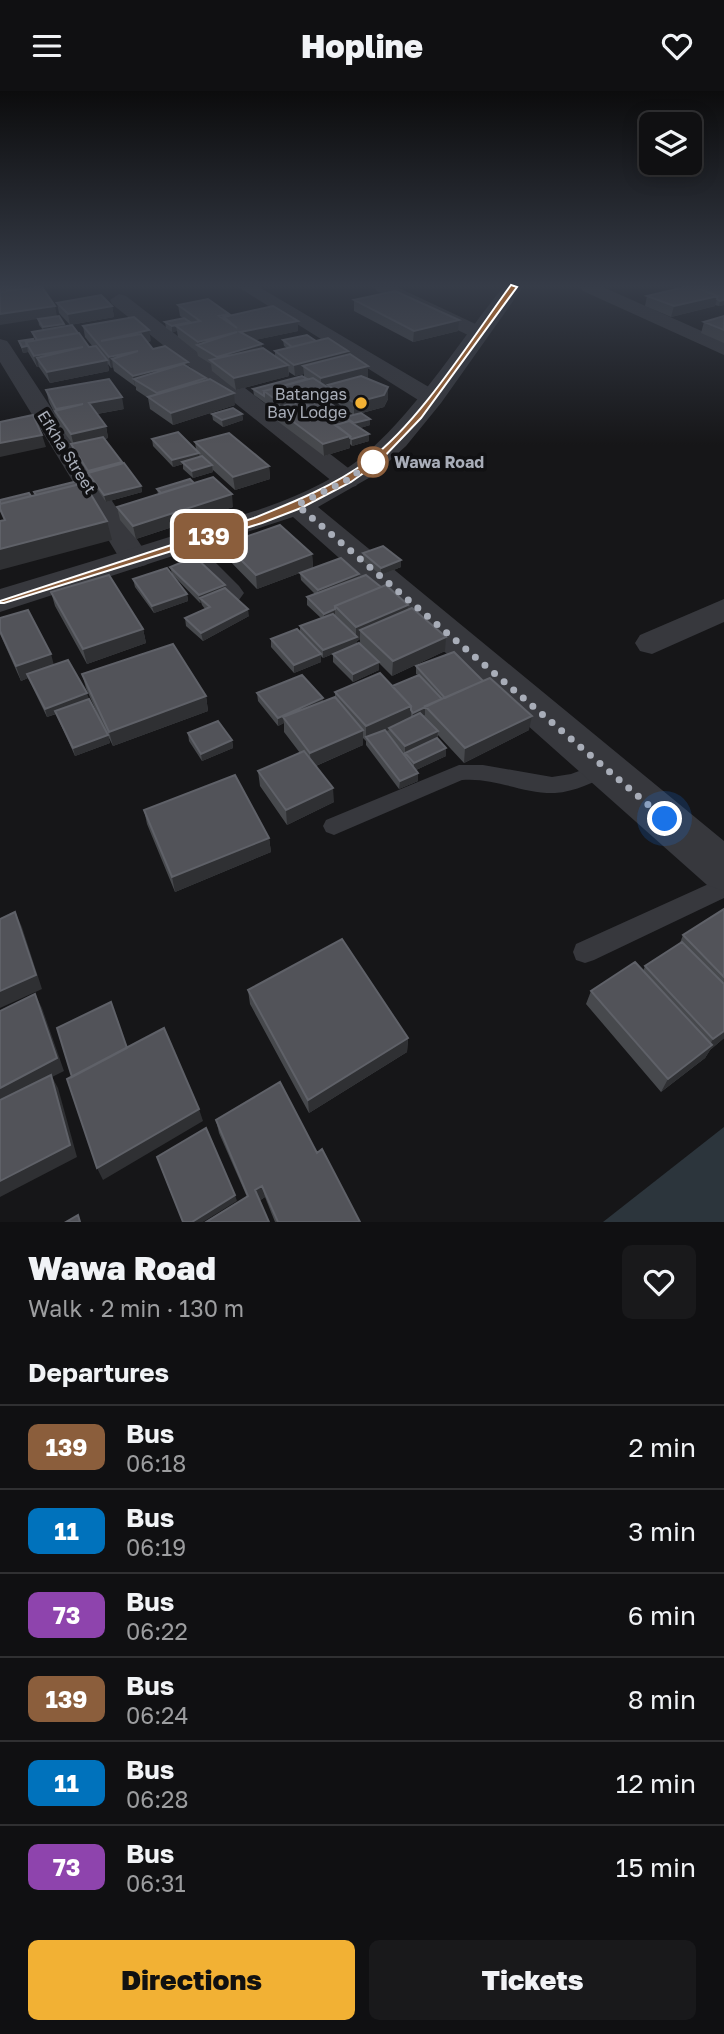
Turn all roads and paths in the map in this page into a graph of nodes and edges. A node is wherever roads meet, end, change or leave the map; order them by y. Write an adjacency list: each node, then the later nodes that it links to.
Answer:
1 (169, 340): 8 (street)
2 (334, 340): 7 (street)
3 (472, 340): 7 (street)
4 (704, 340): 6 (street)
5 (0, 345): 11 (street, Efkha Street)
6 (724, 349)
7 (431, 398): 8 (street)
8 (347, 480): 9 (street)
9 (297, 505): 10 (street); 16 (street)
10 (181, 545): 11 (street); 14 (street)
11 (135, 559): 12 (street)
12 (0, 601)
13 (724, 609): 15 (street)
14 (247, 612)
15 (652, 643)
16 (606, 769): 17 (lane); 18 (street)
17 (334, 826)
18 (724, 870)
19 (724, 887): 20 (lane)
20 (584, 952)

